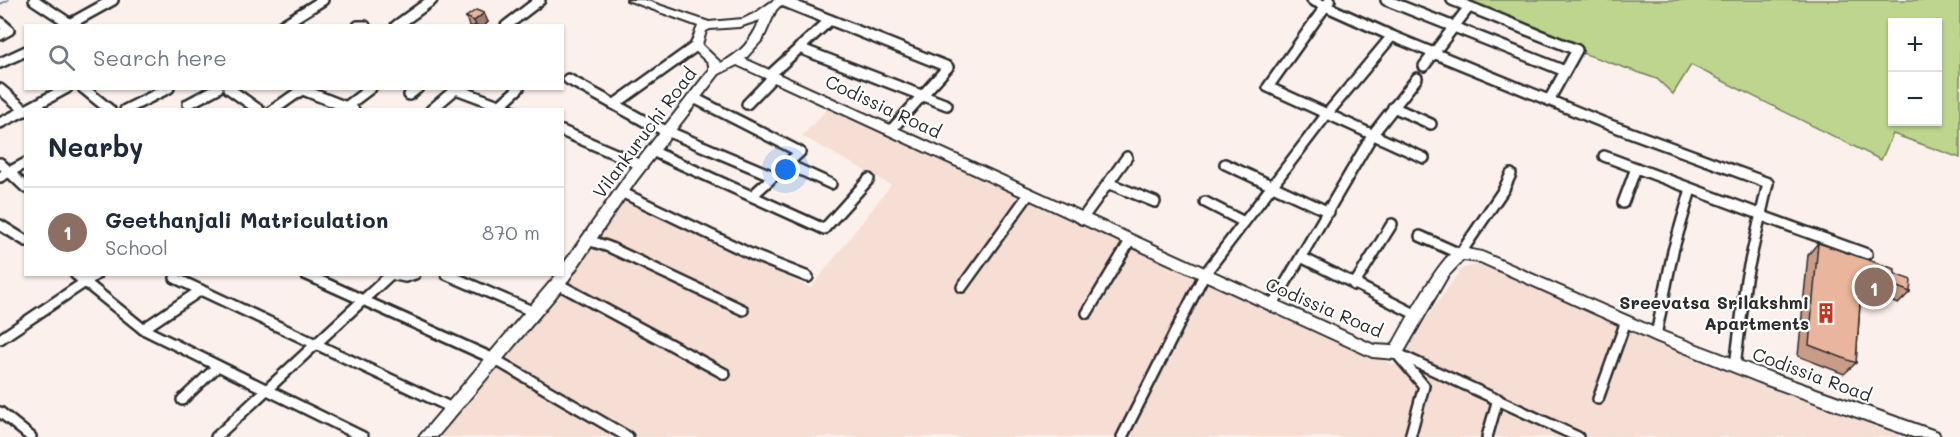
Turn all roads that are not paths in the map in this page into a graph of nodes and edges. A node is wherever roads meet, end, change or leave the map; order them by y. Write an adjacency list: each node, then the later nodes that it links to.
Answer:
1 (34, 0): 18 (street)
2 (95, 0): 13 (street)
3 (113, 0): 13 (street)
4 (323, 0): 19 (street)
5 (432, 0): 20 (street)
6 (540, 0): 21 (street)
7 (633, 0): 22 (street)
8 (780, 0): 15 (street); 16 (street)
9 (1312, 0): 12 (street)
10 (1386, 0): 23 (street)
11 (1452, 0): 14 (street)
12 (1328, 3): 25 (street); 70 (street)
13 (103, 6): 18 (street)
14 (1469, 7): 23 (street); 34 (street)
15 (770, 10): 22 (street); 30 (street)
16 (830, 20): 27 (street); 52 (street)
17 (0, 22): 24 (street)
18 (68, 24)
19 (283, 24)
20 (399, 24)
21 (509, 24)
22 (708, 25): 26 (street, Vilankuruchi Road)
23 (1454, 27): 29 (street); 34 (street)
24 (0, 35)
25 (1392, 36): 29 (street); 70 (street)
26 (696, 46): 33 (street, Vilankuruchi Road); 56 (street)
27 (799, 48): 35 (street); 52 (street)
28 (24, 52): 31 (street)
29 (1434, 53): 32 (street); 54 (street)
30 (737, 60): 33 (street); 35 (street, Codissia Road)
31 (0, 63)
32 (1424, 66)
33 (715, 71): 53 (street, Vilankuruchi Road)
34 (1565, 71): 54 (street)
35 (772, 75): 57 (street); 73 (street, Codissia Road)
36 (1417, 78): 60 (street)
37 (568, 79): 56 (street)
38 (0, 90): 61 (street)
39 (63, 90): 62 (street)
40 (85, 90): 63 (street)
41 (165, 90): 64 (street)
42 (214, 90): 55 (street)
43 (231, 90): 65 (street)
44 (300, 90): 66 (street)
45 (304, 90): 67 (street)
46 (369, 90): 67 (street)
47 (415, 90): 51 (street)
48 (455, 90): 68 (street)
49 (458, 90): 59 (street)
50 (517, 90): 59 (street)
51 (409, 95)
52 (921, 97): 58 (street); 73 (street)
53 (694, 98): 75 (street, Vilankuruchi Road); 83 (street)
54 (1549, 100): 103 (street)
55 (188, 104)
56 (615, 104): 75 (street)
57 (747, 104)
58 (947, 105)
59 (498, 107)
60 (1393, 107): 72 (street); 76 (street)
61 (24, 108)
62 (30, 108)
63 (108, 108)
64 (129, 108)
65 (256, 108)
66 (276, 108)
67 (351, 108)
68 (433, 108)
69 (24, 111): 71 (street)
70 (1327, 114): 76 (street); 94 (street)
71 (0, 123)
72 (1431, 123)
73 (891, 130): 97 (street, Codissia Road)
74 (564, 131): 85 (street)
75 (668, 132): 77 (street, Vilankuruchi Road); 89 (street)
76 (1373, 134): 80 (street); 102 (street)
77 (652, 151): 85 (street, Vilankuruchi Road); 98 (street)
78 (1604, 156): 86 (street)
79 (1127, 157): 91 (street)
80 (1424, 158)
81 (0, 163): 87 (street)
82 (24, 164): 87 (street)
83 (787, 164): 89 (street); 92 (street)
84 (1226, 164): 94 (street)
85 (641, 165): 96 (street, Vilankuruchi Road)
86 (1636, 168): 95 (street); 101 (street)
87 (4, 174): 93 (street)
88 (1511, 174): 113 (street)
89 (773, 176): 98 (street)
90 (869, 178): 98 (street)
91 (1108, 183): 99 (street); 104 (street)
92 (831, 184)
93 (24, 187)
94 (1271, 187): 102 (street); 105 (street)
95 (1691, 189): 103 (street); 138 (street)
96 (621, 192): 110 (street, Vilankuruchi Road); 124 (street)
97 (1029, 194): 104 (street, Codissia Road); 128 (street)
98 (752, 196)
99 (1155, 202)
100 (1205, 202): 105 (street)
101 (1623, 203)
102 (1329, 212): 114 (street)
103 (1762, 215): 112 (street); 144 (street)
104 (1082, 219): 111 (street, Codissia Road)
105 (1244, 222): 116 (street)
106 (1392, 224): 127 (street)
107 (0, 225): 109 (street)
108 (1420, 236): 113 (street)
109 (24, 240)
110 (588, 240): 115 (street, Vilankuruchi Road); 132 (street)
111 (1130, 241): 116 (street, Codissia Road); 134 (street)
112 (1867, 254)
113 (1460, 255): 135 (street, Codissia Road); 136 (street, Codissia Road)
114 (1301, 257): 127 (street); 131 (street)
115 (566, 268)
116 (1204, 275): 131 (street, Codissia Road); 157 (street)
117 (78, 276): 125 (street)
118 (94, 276): 125 (street)
119 (309, 276): 130 (street)
120 (389, 276): 130 (street)
121 (451, 276): 133 (street)
122 (562, 276): 126 (street, Vilankuruchi Road)
123 (175, 278): 129 (street)
124 (808, 278)
125 (85, 282): 137 (street); 139 (street)
126 (558, 284): 133 (street, Vilankuruchi Road); 145 (street)
127 (1354, 285): 135 (street)
128 (962, 287)
129 (201, 290): 137 (street); 140 (street)
130 (363, 300): 140 (street); 142 (street)
131 (1272, 306): 141 (street, Codissia Road)
132 (743, 310)
133 (534, 312): 142 (street, Vilankuruchi Road)
134 (1087, 313)
135 (1417, 315): 141 (street, Codissia Road)
136 (1626, 321): 138 (street, Codissia Road); 148 (street)
137 (143, 329): 143 (street)
138 (1656, 334): 144 (street, Codissia Road)
139 (0, 339)
140 (315, 344): 146 (street); 150 (street)
141 (1396, 353): 147 (street); 158 (street)
142 (494, 359): 150 (street, Vilankuruchi Road); 156 (street)
143 (218, 366): 146 (street); 149 (street)
144 (1735, 366): 161 (street, Codissia Road)
145 (725, 374)
146 (267, 390): 153 (street); 154 (street)
147 (1498, 399): 159 (street); 160 (street)
148 (1598, 399)
149 (182, 400)
150 (452, 408): 155 (street, Vilankuruchi Road)
151 (0, 412): 152 (street)
152 (31, 437)
153 (216, 437)
154 (363, 437)
155 (427, 437)
156 (628, 437)
157 (1122, 437)
158 (1410, 437)
159 (1487, 437)
160 (1578, 437)
161 (1932, 437)

